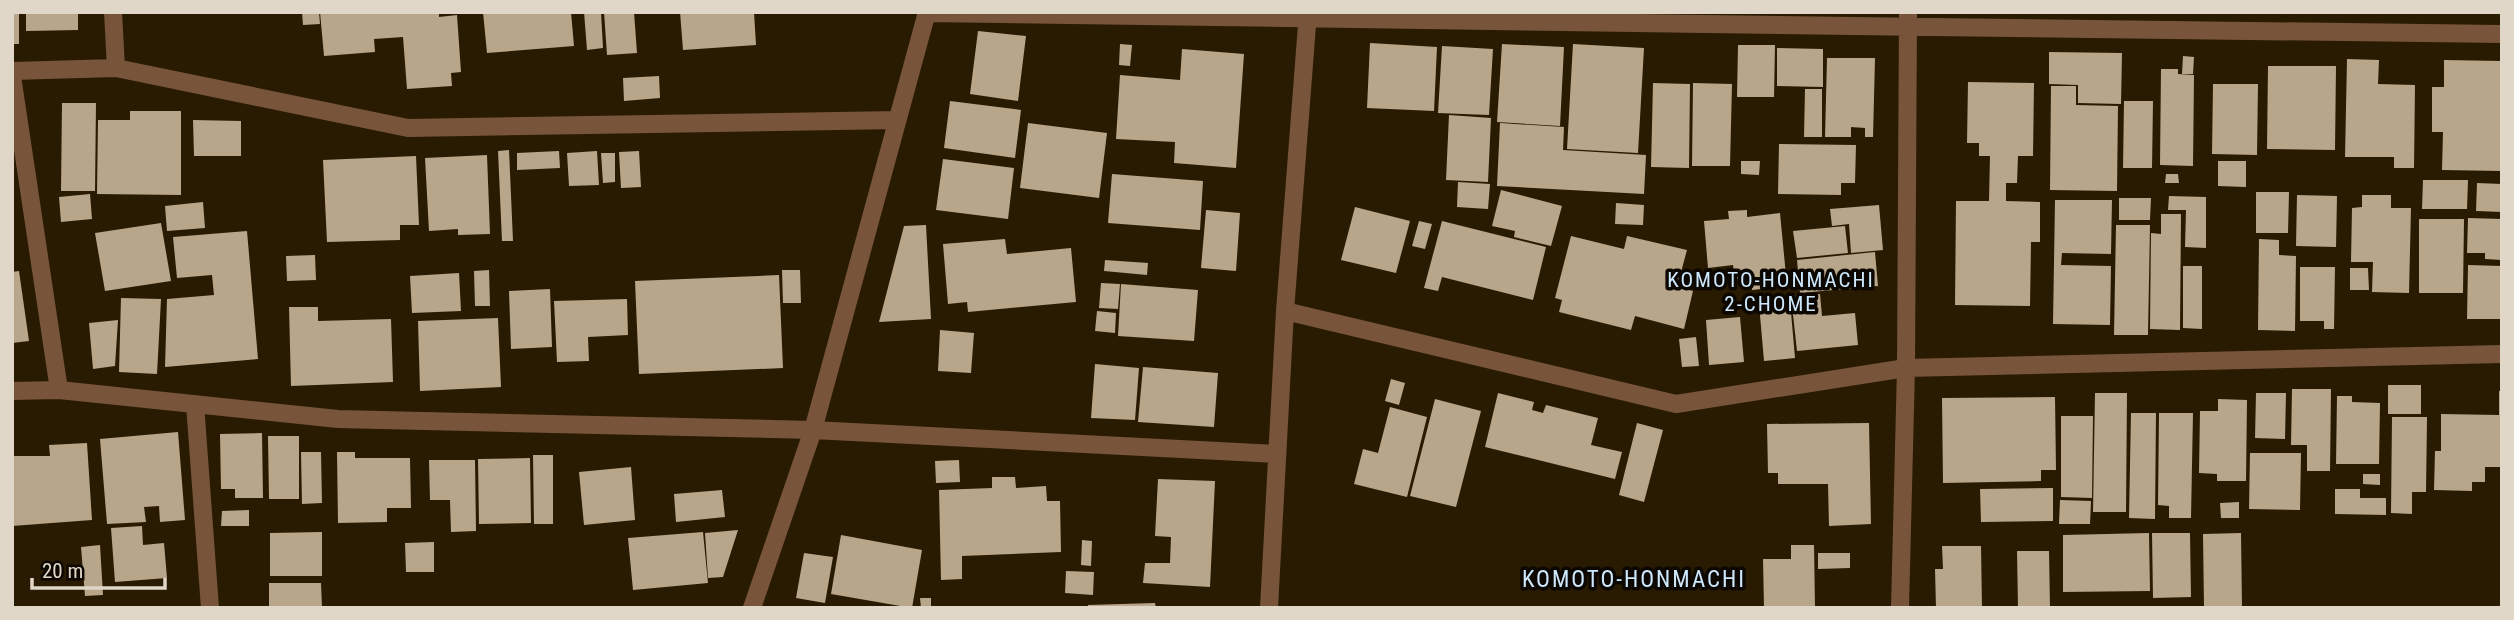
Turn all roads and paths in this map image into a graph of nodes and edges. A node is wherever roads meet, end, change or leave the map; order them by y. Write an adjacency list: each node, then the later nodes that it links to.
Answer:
1 (113, 12): 6 (street)
2 (927, 13): 3 (street); 8 (street)
3 (1308, 17): 4 (street); 9 (street)
4 (1908, 19): 5 (street); 11 (street)
5 (2502, 34)
6 (116, 68): 7 (street); 8 (street)
7 (12, 73): 12 (street)
8 (897, 120): 15 (street)
9 (1285, 310): 11 (street); 16 (street)
10 (2502, 354): 11 (street)
11 (1906, 368): 20 (street)
12 (59, 390): 13 (street); 14 (street)
13 (12, 391)
14 (195, 404): 15 (street); 17 (street)
15 (813, 430): 16 (street); 18 (street)
16 (1277, 454): 19 (street)
17 (210, 608)
18 (752, 608)
19 (1269, 608)
20 (1900, 608)

